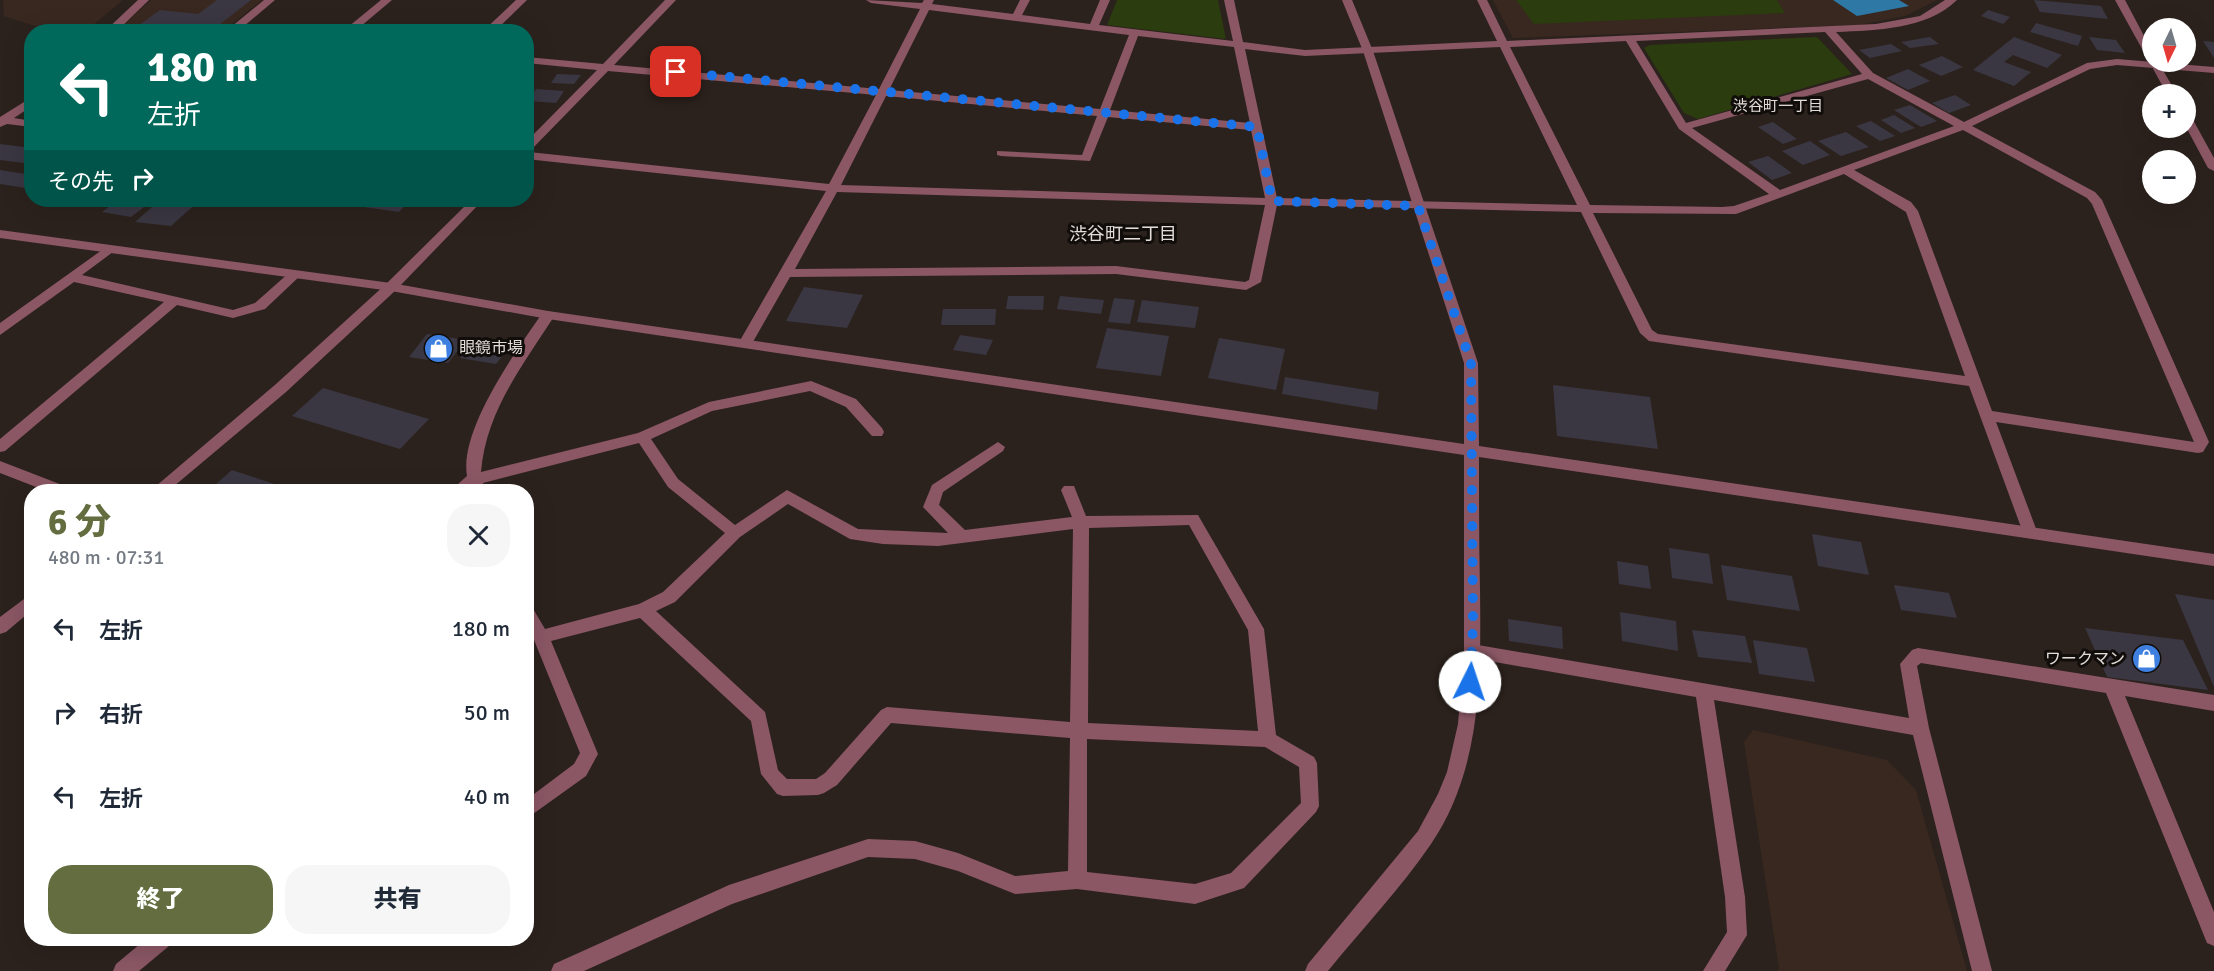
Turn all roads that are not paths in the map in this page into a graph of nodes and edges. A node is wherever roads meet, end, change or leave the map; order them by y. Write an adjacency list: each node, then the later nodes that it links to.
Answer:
1 (144, 0): 16 (street)
2 (270, 0): 17 (street)
3 (387, 0): 18 (street)
4 (522, 0): 19 (street)
5 (671, 0): 30 (street)
6 (871, 0): 14 (street)
7 (1025, 0): 15 (street)
8 (1105, 0): 20 (street)
9 (1229, 0): 26 (street)
10 (1347, 0): 27 (street)
11 (1482, 0): 25 (street)
12 (1952, 0): 21 (street)
13 (2120, 0): 24 (street)
14 (927, 3): 15 (street); 34 (street)
15 (1016, 18): 20 (street)
16 (118, 24)
17 (240, 24)
18 (357, 24)
19 (496, 24)
20 (1093, 28): 22 (street)
21 (1828, 29): 23 (street); 33 (street)
22 (1134, 33): 26 (street); 36 (street)
23 (1630, 39): 25 (street); 41 (street)
24 (2142, 41)
25 (1504, 43): 27 (street); 53 (street)
26 (1240, 45): 27 (street); 40 (street)
27 (1368, 51): 51 (street)
28 (534, 61): 30 (street)
29 (2142, 62): 39 (street)
30 (607, 66): 34 (street); 43 (street)
31 (2196, 68): 32 (street)
32 (2214, 70)
33 (1869, 75): 39 (street); 41 (street)
34 (882, 91): 36 (street); 48 (street)
35 (24, 106): 37 (street)
36 (1103, 113): 40 (street); 44 (street)
37 (2, 122): 38 (street)
38 (24, 123)
39 (1964, 126): 47 (street); 65 (street)
40 (1257, 127): 50 (street)
41 (1683, 127): 49 (street)
42 (2196, 136): 46 (street)
43 (534, 141)
44 (1001, 153)
45 (534, 156): 48 (street)
46 (2214, 168)
47 (1843, 169): 49 (street); 64 (street)
48 (833, 188): 50 (street); 56 (street)
49 (1778, 194): 53 (street)
50 (1272, 201): 51 (street); 56 (street)
51 (1418, 206): 53 (street); 70 (street)
52 (470, 207): 59 (street)
53 (1583, 209): 64 (street)
54 (0, 234): 55 (street)
55 (109, 249): 57 (street); 58 (street)
56 (788, 273): 63 (street)
57 (295, 275): 59 (street); 60 (street)
58 (72, 277): 60 (street); 62 (street)
59 (391, 286): 61 (street); 73 (street)
60 (175, 300): 68 (street)
61 (548, 315): 63 (street); 74 (street)
62 (0, 330)
63 (745, 344): 70 (street)
64 (1974, 382): 65 (street)
65 (1986, 415): 79 (street)
66 (877, 432): 67 (street)
67 (642, 437): 75 (street); 78 (street)
68 (0, 447)
69 (998, 447): 80 (street)
70 (1472, 450): 79 (street); 87 (street)
71 (0, 467): 72 (street)
72 (44, 484)
73 (167, 484)
74 (475, 484)
75 (482, 484)
76 (1070, 490): 77 (street)
77 (1081, 522): 80 (street); 92 (street); 93 (street)
78 (735, 533): 80 (street); 83 (street)
79 (2030, 534): 81 (street)
80 (961, 536)
81 (2214, 560)
82 (24, 607): 85 (street)
83 (643, 610): 86 (street); 92 (street)
84 (534, 625): 86 (street)
85 (0, 627)
86 (541, 637): 94 (street)
87 (1473, 651): 89 (street); 100 (street)
88 (2113, 688): 90 (street); 91 (street); 96 (street)
89 (1704, 692): 91 (street); 101 (street)
90 (2214, 703)
91 (1920, 728): 102 (street)
92 (1079, 731): 93 (street); 95 (street)
93 (1268, 739): 95 (street)
94 (534, 805)
95 (1077, 880): 99 (street)
96 (2214, 936)
97 (153, 946): 98 (street)
98 (123, 971)
99 (561, 971)
100 (1315, 971)
101 (1713, 971)
102 (1982, 971)

